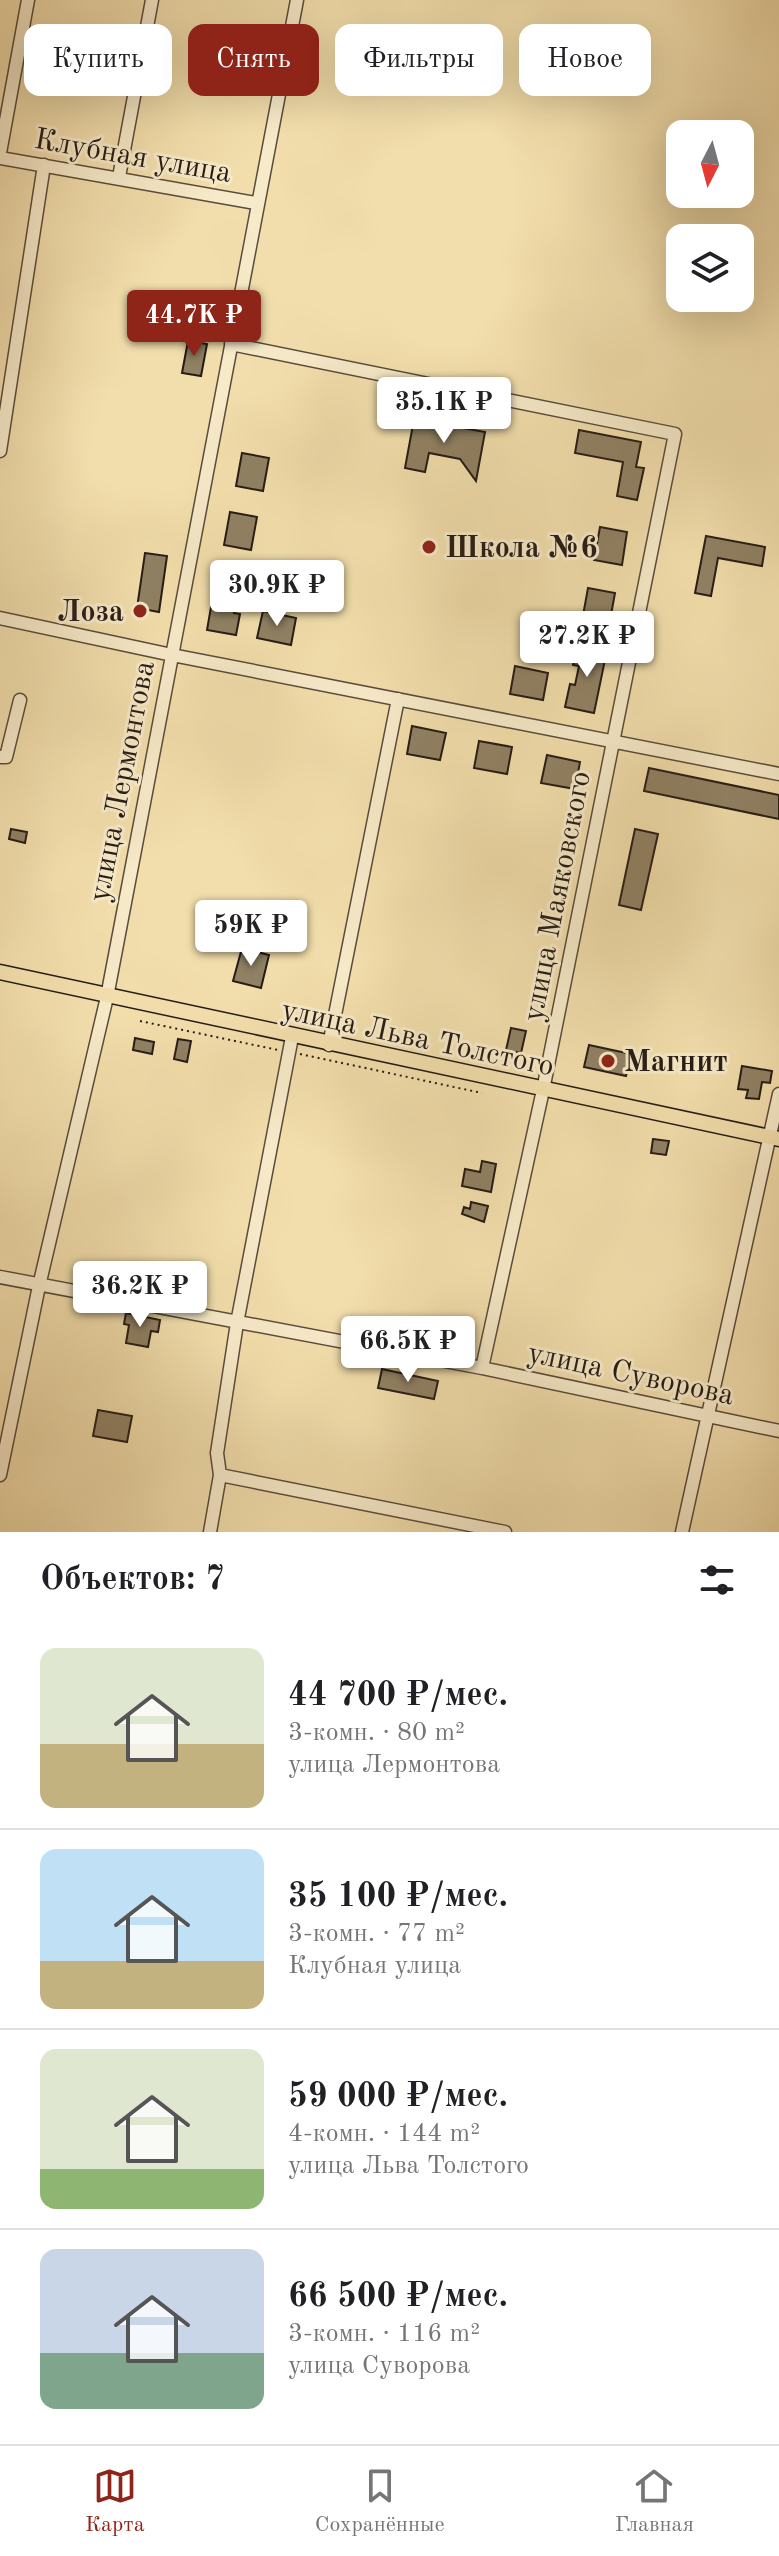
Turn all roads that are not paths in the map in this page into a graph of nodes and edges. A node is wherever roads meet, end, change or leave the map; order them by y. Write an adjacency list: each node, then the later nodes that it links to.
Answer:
1 (28, 0): 4 (street)
2 (152, 0): 6 (street)
3 (297, 0): 7 (street, улица Лермонтова)
4 (0, 155): 5 (street, Клубная улица)
5 (44, 165): 6 (street, Клубная улица); 9 (street)
6 (119, 177): 7 (street, Клубная улица)
7 (256, 203): 8 (street, улица Лермонтова)
8 (231, 344): 11 (street, улица Лермонтова); 14 (street, улица Маяковского)
9 (0, 451)
10 (0, 618): 11 (street)
11 (172, 655): 12 (street); 18 (street, улица Лермонтова)
12 (398, 699): 14 (street); 20 (street)
13 (20, 700): 15 (street)
14 (614, 741): 16 (street); 21 (street, улица Маяковского)
15 (0, 757)
16 (779, 774)
17 (0, 972): 18 (main road, улица Льва Толстого)
18 (107, 997): 19 (main road, улица Льва Толстого); 25 (street, улица Лермонтова)
19 (292, 1037): 20 (main road, улица Льва Толстого); 26 (street)
20 (329, 1045): 21 (main road, улица Льва Толстого)
21 (543, 1090): 23 (main road, улица Льва Толстого); 27 (street, улица Маяковского)
22 (779, 1094): 23 (street)
23 (775, 1139): 28 (street)
24 (0, 1277): 25 (street, улица Суворова)
25 (39, 1286): 26 (street, улица Суворова); 30 (street, улица Лермонтова)
26 (237, 1323): 27 (street, улица Суворова); 31 (street)
27 (482, 1368): 28 (street, улица Суворова)
28 (707, 1416): 29 (street, улица Суворова); 34 (street)
29 (779, 1431)
30 (0, 1475)
31 (220, 1475): 32 (street); 33 (street)
32 (210, 1532)
33 (505, 1532)
34 (682, 1532)

